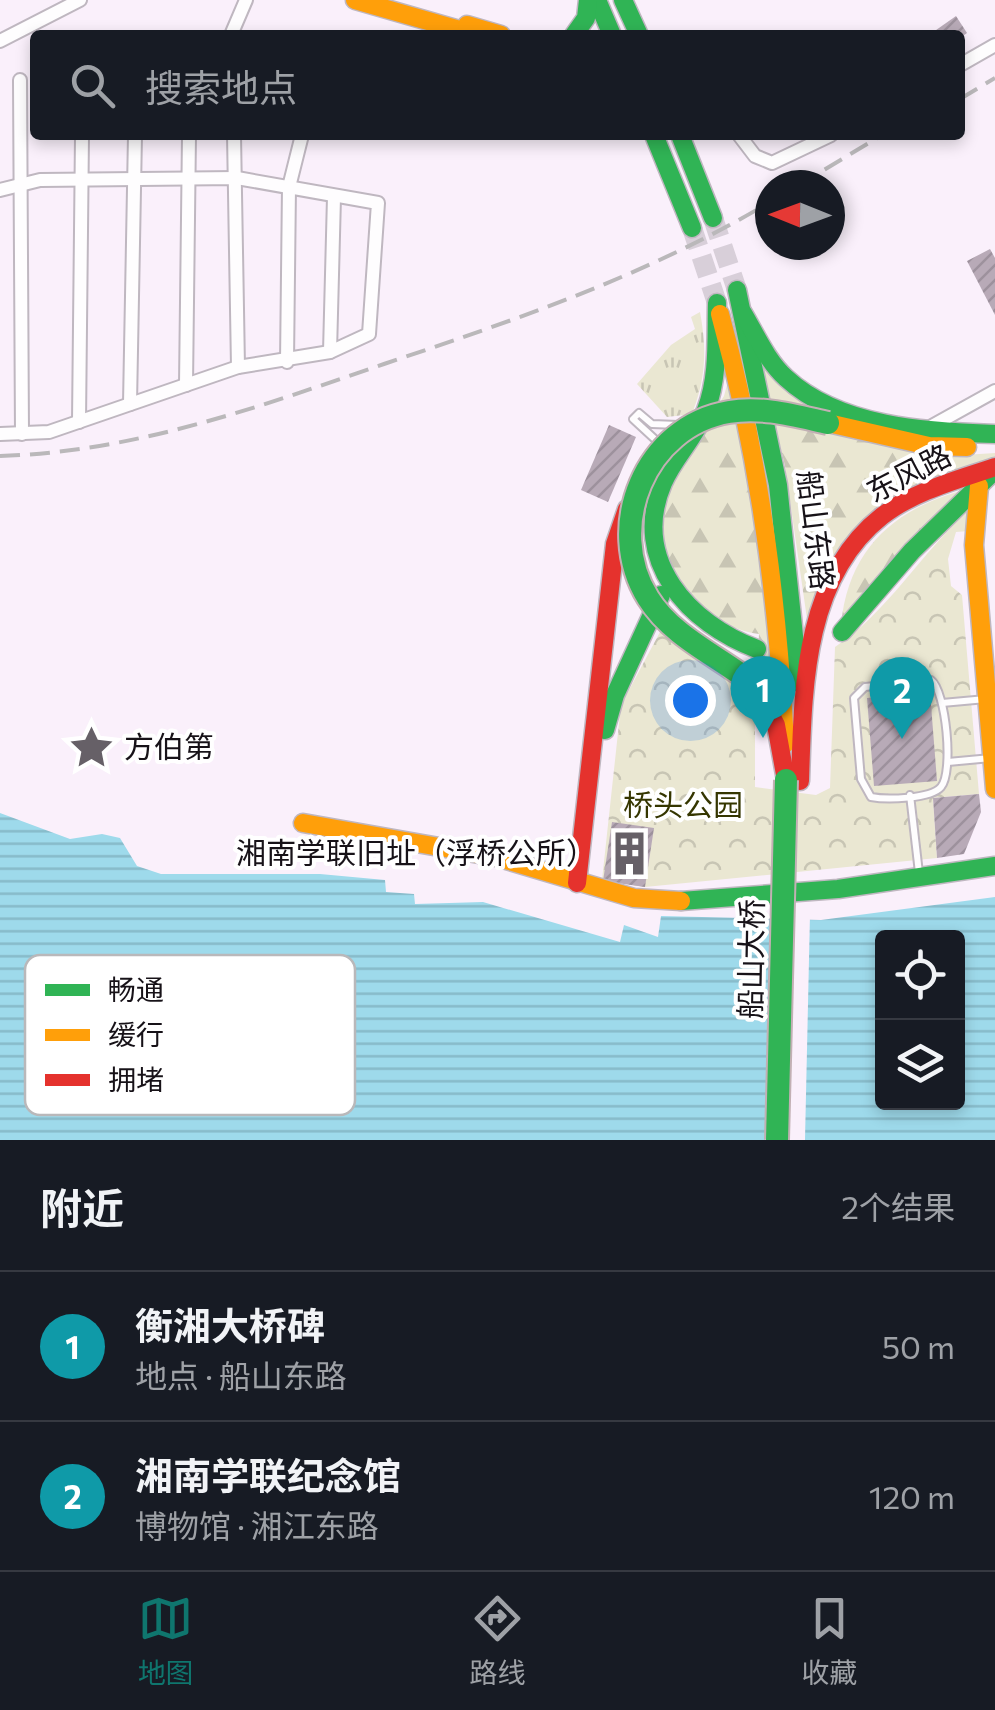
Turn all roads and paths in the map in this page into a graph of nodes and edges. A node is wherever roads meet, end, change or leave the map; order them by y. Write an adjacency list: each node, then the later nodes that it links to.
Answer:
1 (80, 0): 14 (street)
2 (246, 0): 8 (street)
3 (355, 0): 9 (main road)
4 (380, 0): 10 (main road)
5 (588, 0): 11 (main road)
6 (597, 0): 12 (main road)
7 (623, 0): 13 (main road)
8 (233, 30)
9 (460, 30)
10 (483, 30)
11 (578, 30)
12 (610, 30)
13 (636, 30)
14 (0, 41)
15 (995, 45): 16 (street)
16 (965, 62)
17 (20, 80): 31 (street)
18 (82, 140): 30 (street)
19 (135, 140): 29 (street)
20 (189, 140): 27 (street)
21 (234, 140): 28 (street)
22 (301, 140): 32 (street)
23 (657, 140): 24 (main road)
24 (681, 140)
25 (744, 140): 26 (street)
26 (820, 140)
27 (189, 178): 28 (street); 29 (street); 39 (street)
28 (237, 178): 32 (street); 38 (street)
29 (134, 179): 30 (street); 41 (street)
30 (82, 180): 31 (street); 43 (street)
31 (18, 186): 33 (street); 46 (street)
32 (289, 188): 34 (street); 37 (street)
33 (0, 190)
34 (334, 197): 36 (street); 36 (street)
35 (732, 302): 42 (main road); 44 (main road); 59 (main road, 船山东路)
36 (330, 352): 37 (street)
37 (287, 362): 38 (street)
38 (238, 367): 39 (street)
39 (186, 385): 41 (street)
40 (995, 390): 44 (street)
41 (130, 404): 43 (street)
42 (706, 412): 49 (main road); 49 (lane)
43 (79, 422): 46 (street)
44 (927, 429): 47 (main road)
45 (0, 434): 46 (street)
46 (22, 434)
47 (995, 434)
48 (995, 442): 51 (main road, bridge)
49 (670, 470): 52 (main road)
50 (990, 474): 53 (main road); 55 (main road); 59 (main road, 东风路)
51 (633, 492): 59 (main road, bridge); 63 (main road, bridge)
52 (657, 556): 54 (main road); 63 (main road)
53 (842, 632)
54 (758, 649)
55 (987, 698): 56 (lane); 57 (main road)
56 (942, 703): 58 (lane); 61 (lane)
57 (992, 758): 58 (lane); 60 (main road)
58 (948, 762): 61 (lane)
59 (793, 775): 67 (main road, 船山大桥, bridge); 68 (main road, 船山大桥)
60 (995, 789)
61 (910, 795): 65 (lane)
62 (303, 823): 66 (main road)
63 (581, 848): 66 (main road)
64 (991, 863): 65 (main road)
65 (919, 877): 66 (main road)
66 (578, 883)
67 (777, 1140)
68 (791, 1140)

